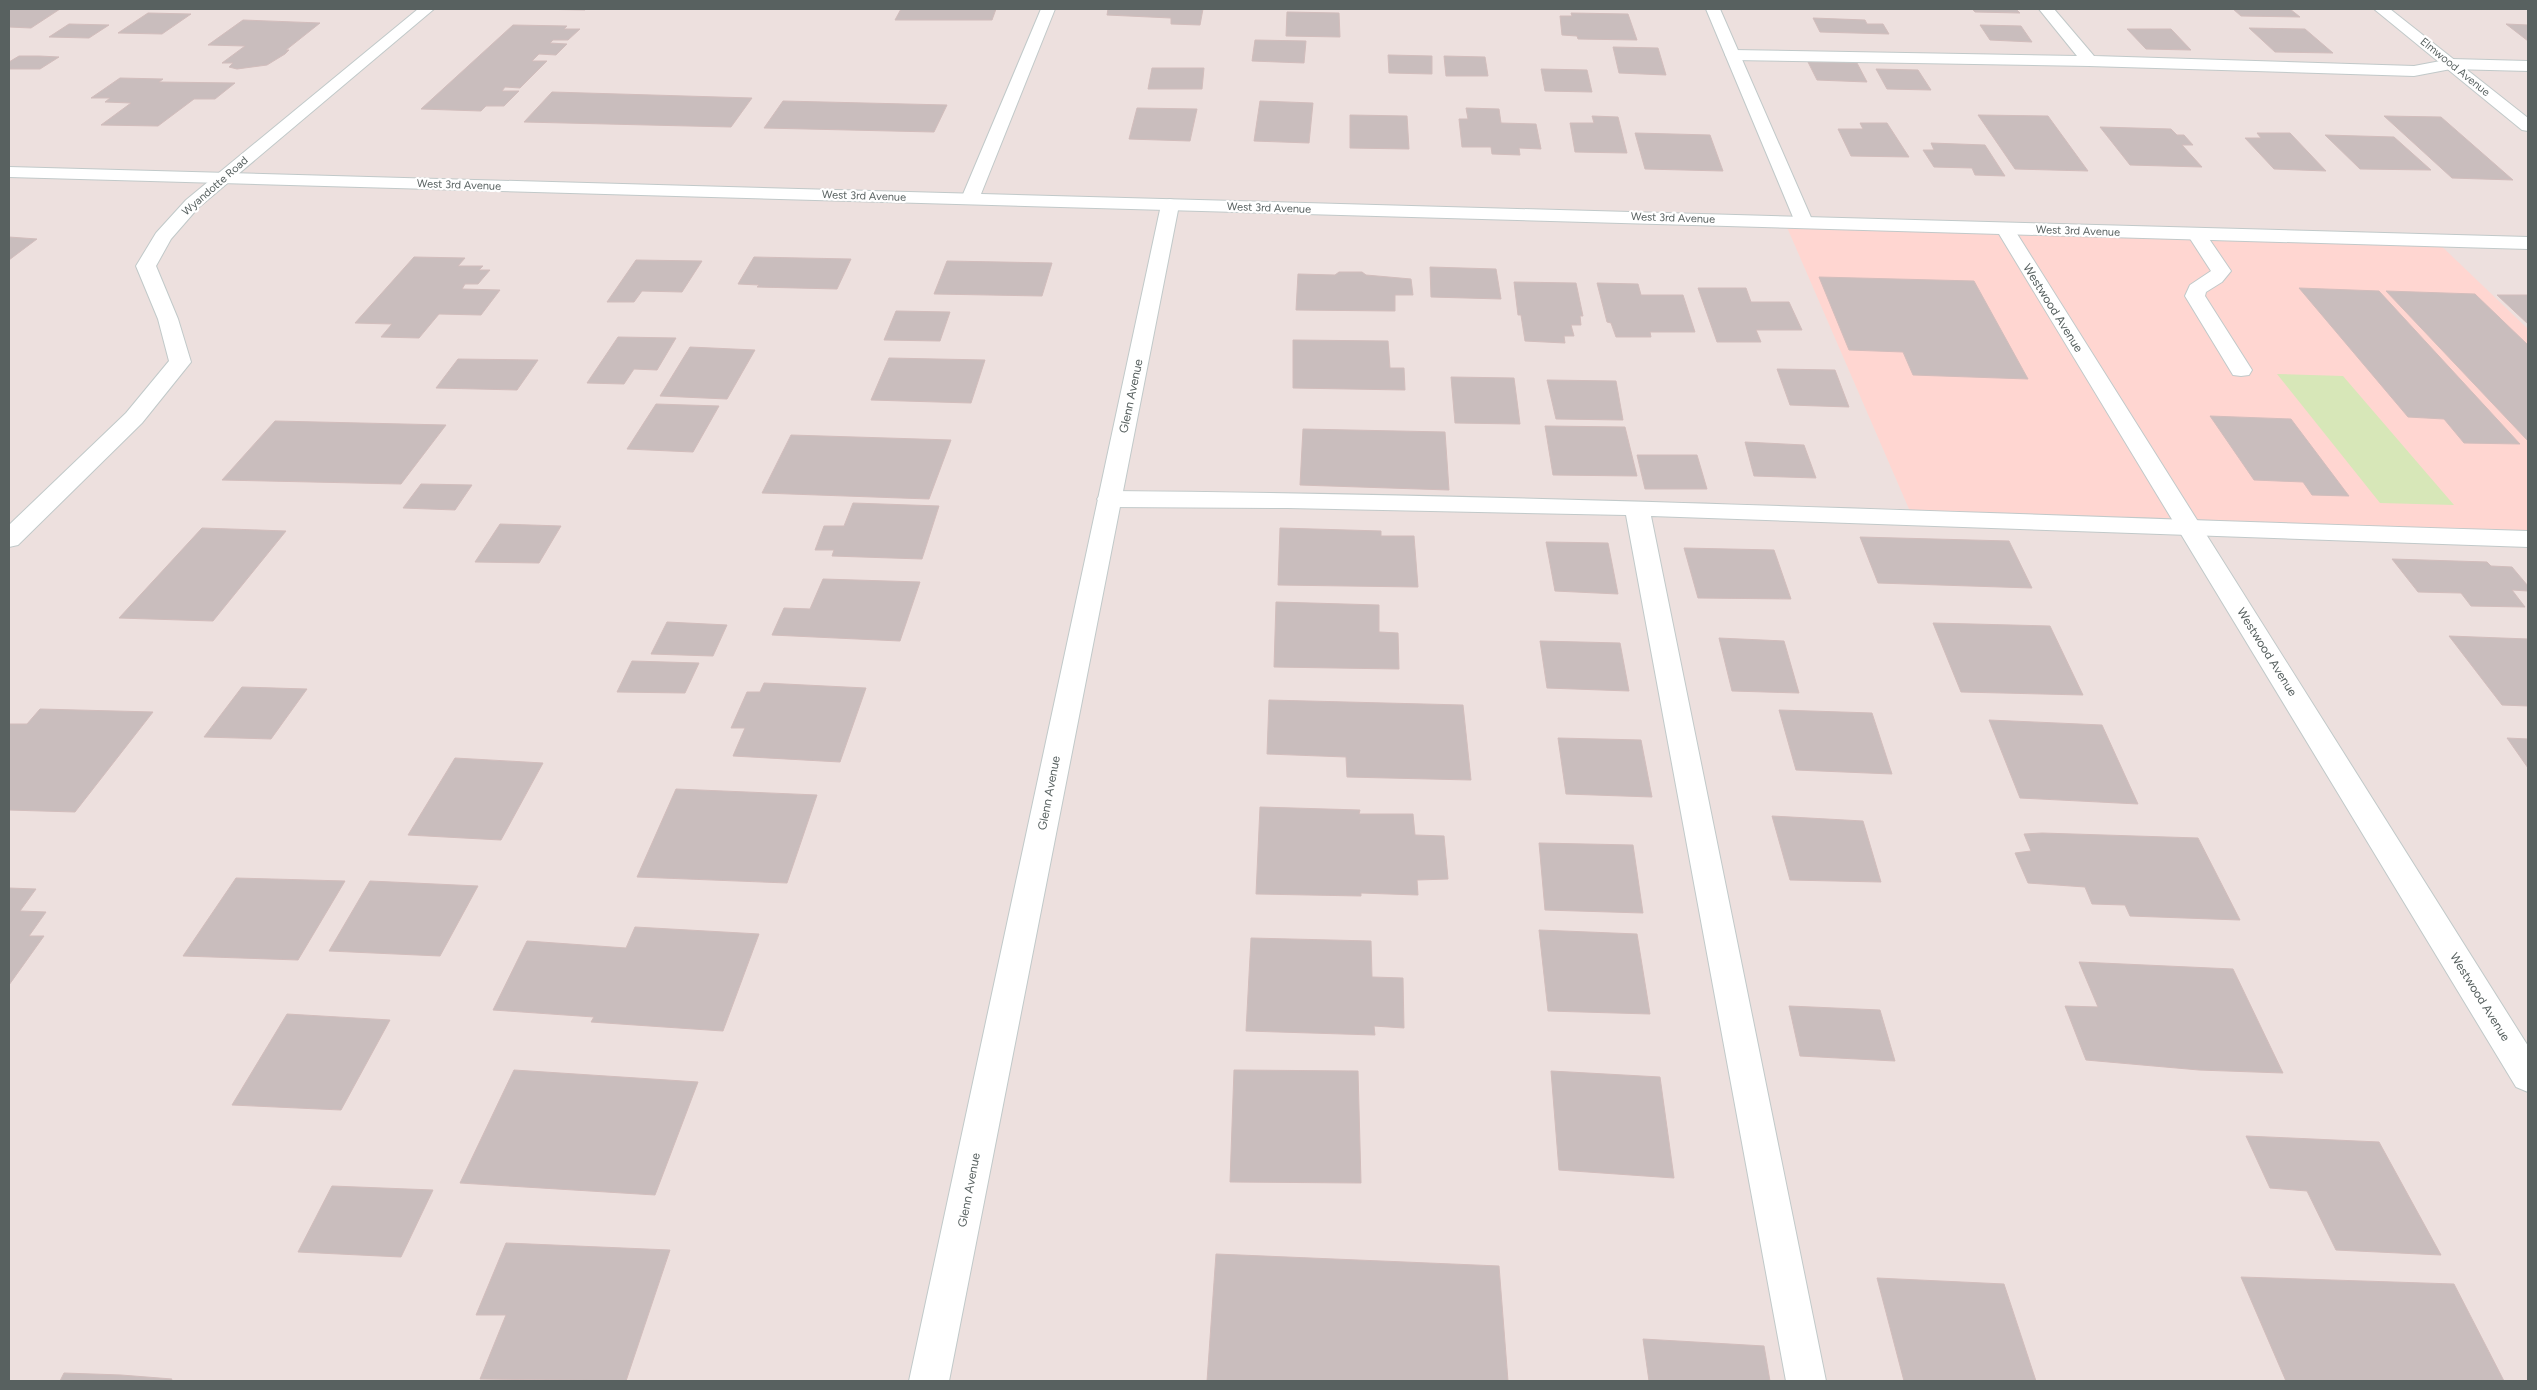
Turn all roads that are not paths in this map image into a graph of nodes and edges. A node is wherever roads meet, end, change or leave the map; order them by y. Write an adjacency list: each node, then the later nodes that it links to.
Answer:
1 (426, 9): 12 (street, Wyandotte Road)
2 (1048, 9): 13 (street)
3 (1713, 9): 6 (street)
4 (2046, 9): 7 (street)
5 (2381, 9): 8 (street, Elmwood Avenue)
6 (1733, 55): 7 (street); 15 (street)
7 (2089, 61): 8 (street)
8 (2451, 64): 9 (street); 10 (street, Elmwood Avenue)
9 (2528, 66)
10 (2528, 126)
11 (9, 172): 12 (street, West 3rd Avenue)
12 (222, 179): 13 (street, West 3rd Avenue); 23 (street, Wyandotte Road)
13 (970, 199): 14 (street, West 3rd Avenue)
14 (1170, 205): 15 (street, West 3rd Avenue); 20 (street, Glenn Avenue)
15 (1804, 222): 16 (street, West 3rd Avenue)
16 (2005, 229): 17 (street, West 3rd Avenue); 22 (street, Westwood Avenue)
17 (2196, 234): 18 (street, West 3rd Avenue); 19 (street)
18 (2528, 243)
19 (2241, 370)
20 (1109, 500): 21 (street); 26 (street, Glenn Avenue)
21 (1637, 508): 22 (street); 27 (street)
22 (2191, 529): 24 (street); 25 (street, Westwood Avenue)
23 (9, 539)
24 (2528, 539)
25 (2528, 1076)
26 (929, 1381)
27 (1806, 1381)

